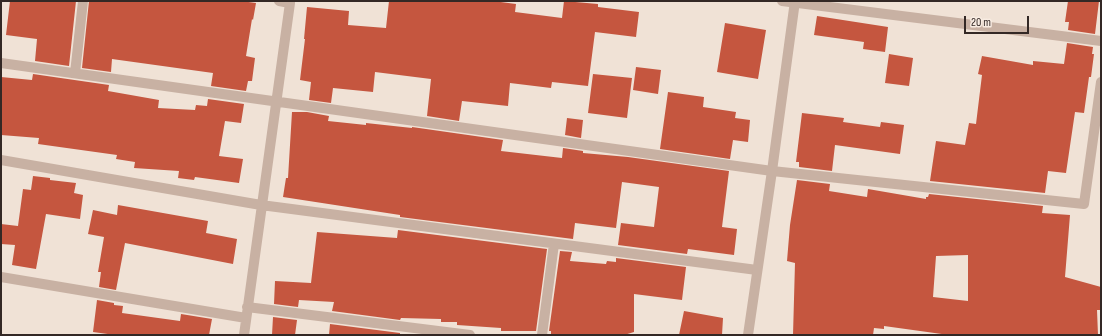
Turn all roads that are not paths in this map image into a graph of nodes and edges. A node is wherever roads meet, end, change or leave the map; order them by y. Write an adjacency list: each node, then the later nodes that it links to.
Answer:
1 (83, 1): 8 (street)
2 (278, 1): 4 (street)
3 (782, 1): 5 (street)
4 (290, 2): 10 (street)
5 (795, 2): 6 (street); 12 (street)
6 (1101, 41)
7 (1, 62): 8 (street)
8 (75, 73): 10 (street)
9 (1101, 82): 12 (street)
10 (275, 101): 12 (street); 13 (street)
11 (1, 160): 13 (street)
12 (772, 171): 15 (street)
13 (261, 205): 14 (street); 17 (street)
14 (554, 244): 15 (street); 21 (street)
15 (757, 270): 22 (street)
16 (1, 277): 18 (street)
17 (247, 307): 18 (street); 20 (street)
18 (246, 318): 19 (street)
19 (244, 335)
20 (470, 335)
21 (542, 335)
22 (748, 335)

